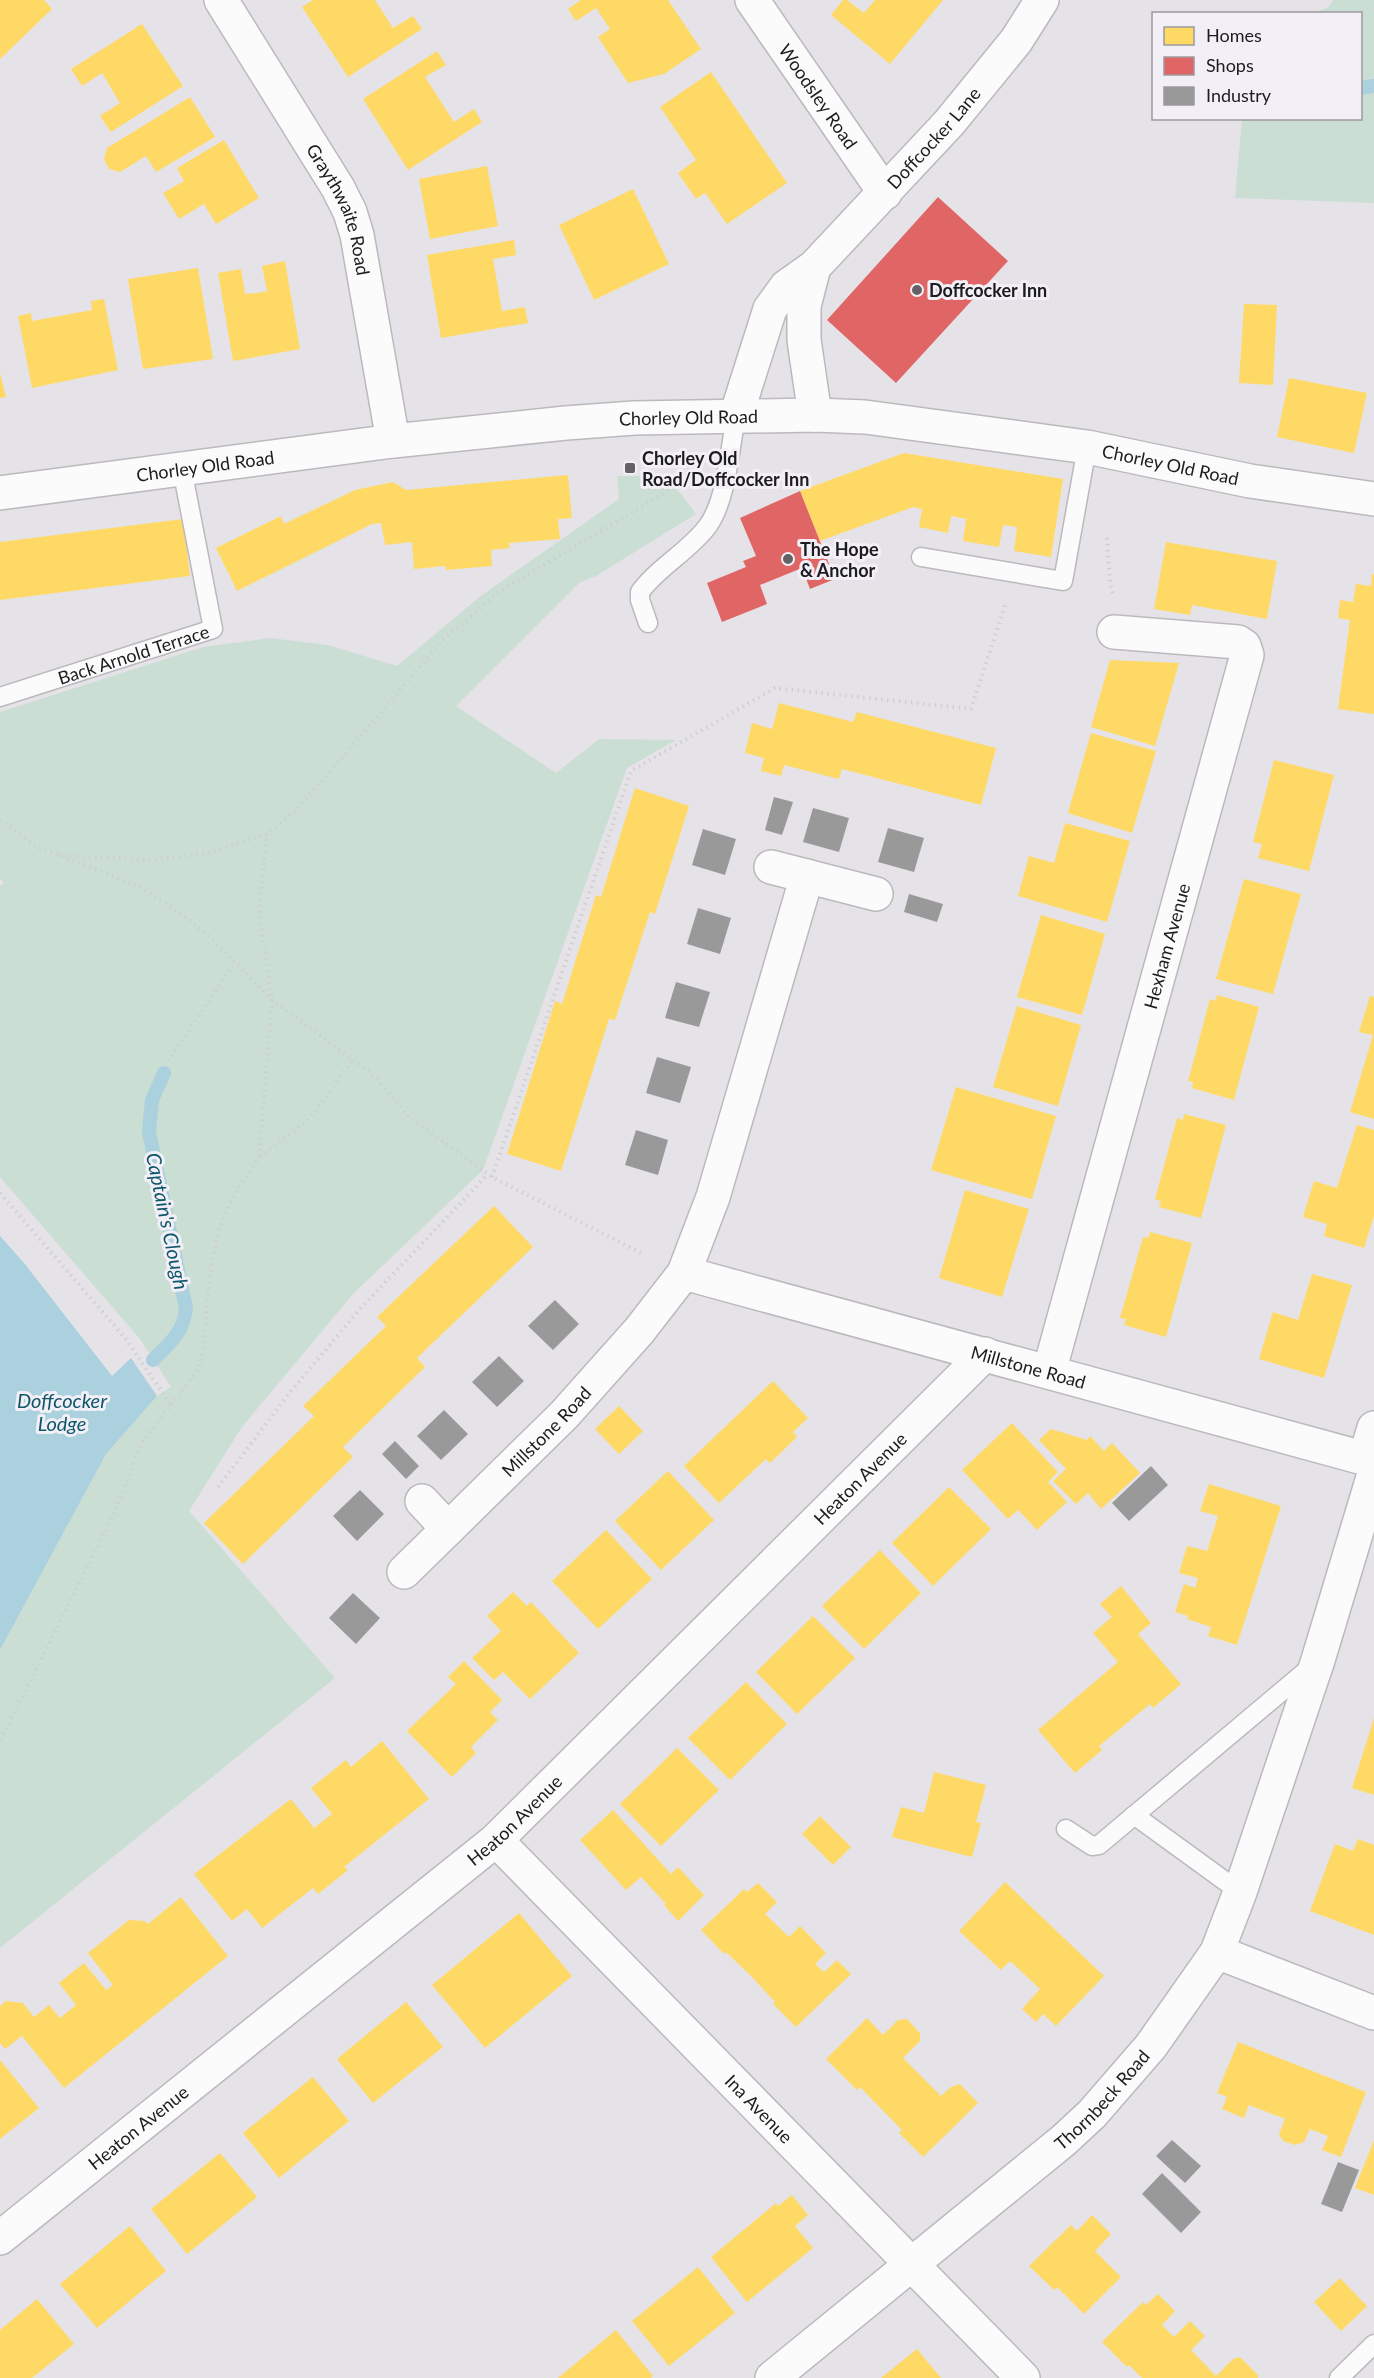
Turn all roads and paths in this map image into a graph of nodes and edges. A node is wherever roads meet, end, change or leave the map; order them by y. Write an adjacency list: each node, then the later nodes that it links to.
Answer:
1 (221, 0): 8 (street, Graythwaite Road)
2 (752, 0): 4 (street, Woodsley Road)
3 (1042, 0): 4 (street, Doffcocker Lane)
4 (885, 193): 5 (street, Doffcocker Lane)
5 (814, 267): 6 (street, Doffcocker Lane); 7 (street, Doffcocker Lane)
6 (815, 415): 7 (street, Chorley Old Road); 9 (street, Chorley Old Road)
7 (736, 416): 8 (street, Chorley Old Road); 17 (lane)
8 (393, 441): 11 (street, Chorley Old Road)
9 (1087, 447): 13 (street, Chorley Old Road); 15 (lane)
10 (693, 465): 21 (path)
11 (182, 469): 12 (street, Chorley Old Road); 19 (lane, Back Arnold Terrace)
12 (0, 493)
13 (1374, 499)
14 (1107, 527): 18 (path)
15 (921, 557)
16 (1016, 607): 31 (path)
17 (648, 622)
18 (1121, 632): 35 (street, Hexham Avenue)
19 (0, 697)
20 (0, 820): 22 (path)
21 (267, 834): 22 (path); 27 (path)
22 (59, 855): 26 (path)
23 (771, 867): 24 (street)
24 (807, 876): 25 (street); 33 (street, Millstone Road)
25 (876, 894)
26 (235, 962): 27 (path); 29 (path)
27 (272, 1000): 28 (path); 30 (path)
28 (352, 1060): 30 (path); 31 (path)
29 (168, 1061)
30 (259, 1157): 36 (path)
31 (490, 1176): 33 (path); 38 (path)
32 (0, 1193): 36 (path)
33 (684, 1273): 34 (street, Millstone Road); 40 (street, Millstone Road)
34 (985, 1354): 35 (street, Millstone Road); 46 (street, Heaton Avenue)
35 (1049, 1372): 37 (street, Millstone Road)
36 (171, 1405): 43 (path)
37 (1372, 1455): 42 (street, Thornbeck Road)
38 (218, 1487)
39 (422, 1501): 40 (street)
40 (448, 1529): 41 (street, Millstone Road)
41 (404, 1572)
42 (1318, 1660): 44 (lane); 47 (street, Thornbeck Road)
43 (0, 1741)
44 (1134, 1815): 45 (lane); 47 (lane)
45 (1066, 1829)
46 (496, 1840): 50 (street, Heaton Avenue); 51 (street, Ina Avenue)
47 (1240, 1892): 48 (street, Thornbeck Road)
48 (1217, 1952): 49 (street); 51 (street, Thornbeck Road)
49 (1374, 2013)
50 (0, 2238)
51 (912, 2264): 53 (street, Thornbeck Road); 54 (street, Ina Avenue)
52 (1374, 2344): 55 (lane)
53 (772, 2378)
54 (1023, 2378)
55 (1339, 2378)

